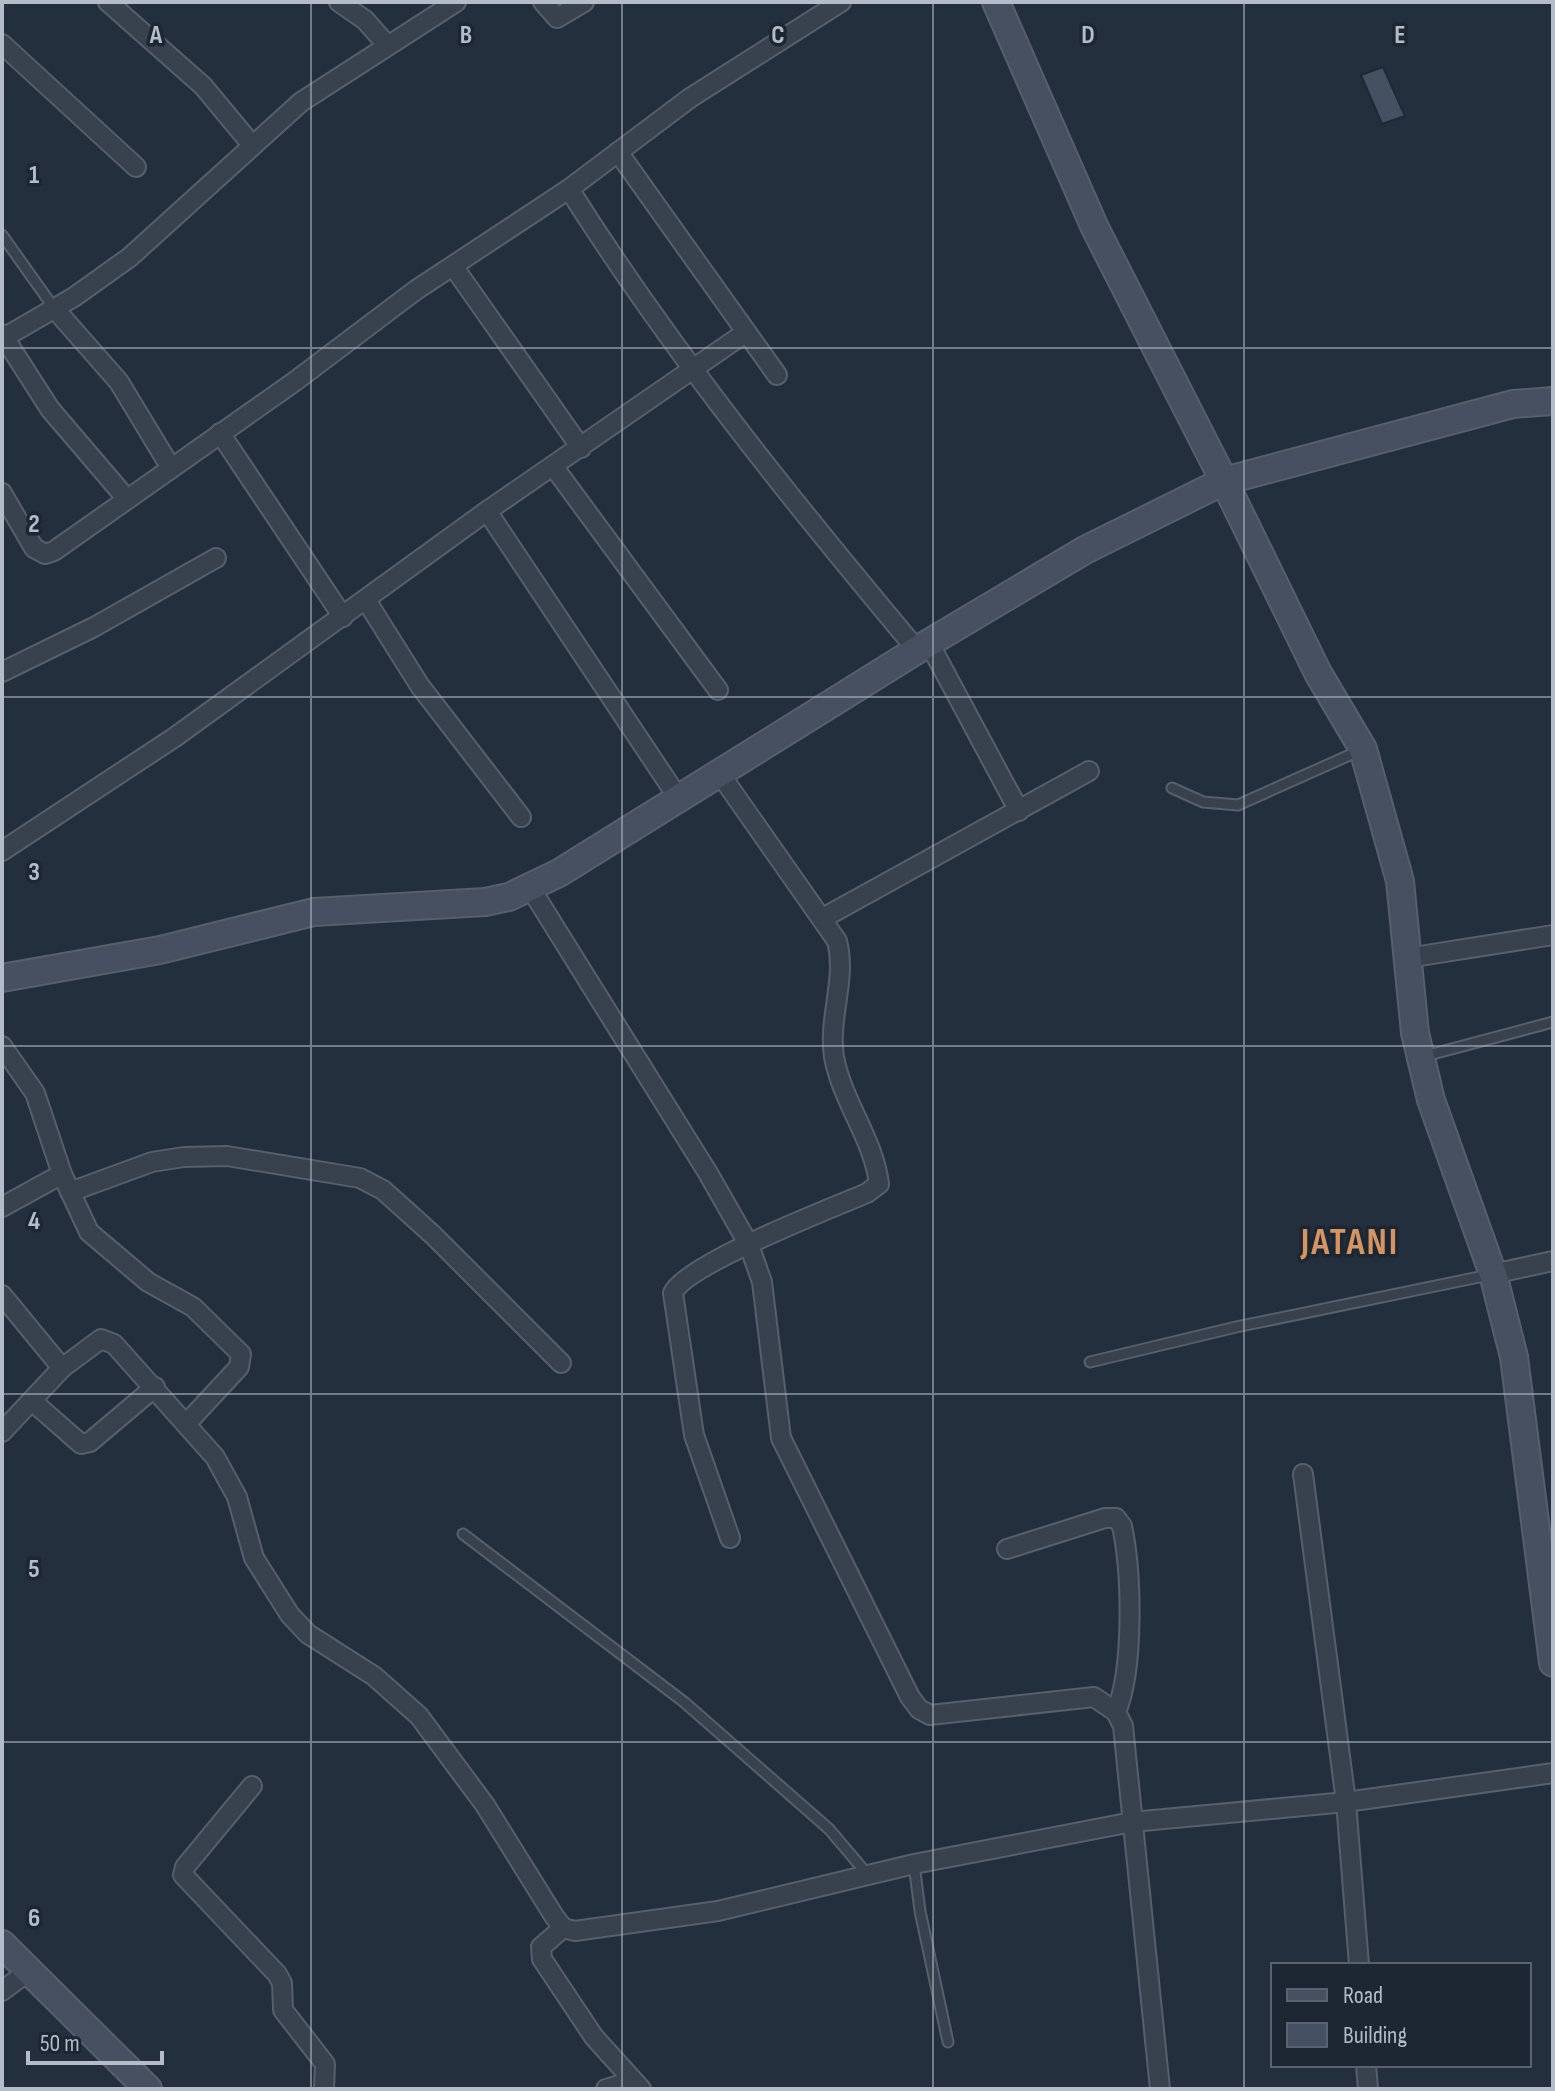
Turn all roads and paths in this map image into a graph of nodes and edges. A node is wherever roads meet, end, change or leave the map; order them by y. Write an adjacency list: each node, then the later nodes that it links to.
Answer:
1 (108, 2): 10 (street)
2 (339, 2): 9 (street)
3 (456, 2): 9 (street)
4 (543, 2): 5 (street)
5 (584, 2)
6 (841, 2): 11 (street)
7 (1000, 4): 26 (street)
8 (2, 44): 12 (street)
9 (387, 45): 10 (street)
10 (252, 145): 16 (street)
11 (618, 152): 13 (street); 17 (street)
12 (136, 167)
13 (569, 189): 15 (street); 19 (street)
14 (2, 235): 16 (lane)
15 (453, 266): 22 (street); 23 (street)
16 (54, 308): 18 (street); 25 (street)
17 (745, 333): 19 (street); 20 (street)
18 (3, 336): 28 (street)
19 (690, 369): 23 (street); 33 (street)
20 (777, 375)
21 (1553, 401): 26 (street)
22 (220, 433): 25 (street); 32 (street)
23 (581, 448): 24 (street)
24 (553, 466): 29 (street); 35 (street)
25 (171, 468): 28 (street)
26 (1224, 481): 33 (street); 36 (street)
27 (2, 493): 28 (street)
28 (126, 498)
29 (487, 511): 31 (street); 40 (street)
30 (216, 558): 34 (street)
31 (366, 600): 32 (street); 42 (street)
32 (343, 617): 43 (street)
33 (923, 646): 38 (street); 41 (street)
34 (2, 672)
35 (718, 690)
36 (1363, 749): 39 (lane); 47 (street)
37 (1089, 771): 41 (street)
38 (720, 774): 40 (street); 45 (street)
39 (1172, 788)
40 (679, 799): 44 (street)
41 (1019, 811): 45 (street)
42 (521, 817)
43 (2, 851)
44 (531, 889): 48 (street); 55 (street)
45 (823, 918): 55 (street)
46 (1553, 935): 47 (street)
47 (1407, 958): 51 (street)
48 (2, 978)
49 (1553, 1022): 51 (lane)
50 (2, 1046): 52 (street)
51 (1421, 1057): 57 (street)
52 (62, 1174): 53 (street); 54 (street)
53 (70, 1192): 60 (street); 64 (street)
54 (2, 1207)
55 (749, 1245): 68 (street); 71 (street)
56 (1553, 1261): 57 (street)
57 (1493, 1274): 59 (lane); 70 (street)
58 (2, 1295): 61 (street)
59 (1090, 1362)
60 (561, 1363)
61 (62, 1368): 62 (street); 63 (street)
62 (155, 1387): 63 (street); 64 (street)
63 (32, 1401): 65 (street)
64 (187, 1423): 78 (street)
65 (2, 1432)
66 (1303, 1474): 74 (street)
67 (463, 1534): 77 (lane)
68 (730, 1538)
69 (1007, 1549): 71 (street)
70 (1553, 1663)
71 (1116, 1712): 75 (street)
72 (1553, 1773): 74 (street)
73 (252, 1786): 87 (street)
74 (1346, 1802): 75 (street); 80 (street)
75 (1132, 1822): 76 (street); 89 (street)
76 (914, 1864): 77 (street); 83 (lane)
77 (868, 1875): 78 (street)
78 (563, 1928): 85 (street)
79 (2, 1944): 81 (street)
80 (1359, 1963)
81 (29, 1971): 82 (street); 86 (street)
82 (2, 1991)
83 (948, 2042)
84 (1366, 2067): 90 (street)
85 (637, 2085): 88 (street)
86 (148, 2089)
87 (324, 2089)
88 (606, 2089)
89 (1160, 2089)
90 (1368, 2089)

